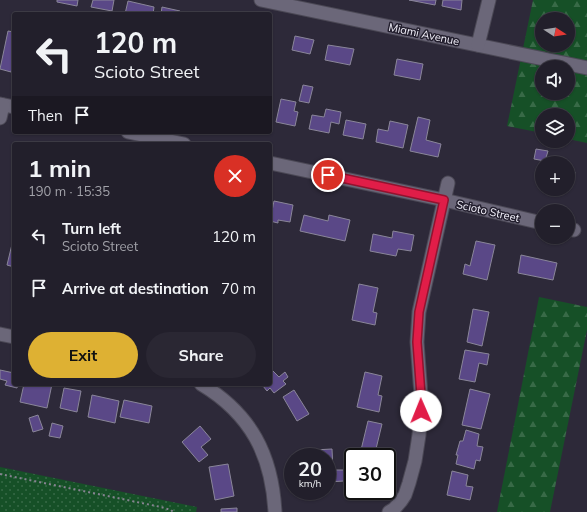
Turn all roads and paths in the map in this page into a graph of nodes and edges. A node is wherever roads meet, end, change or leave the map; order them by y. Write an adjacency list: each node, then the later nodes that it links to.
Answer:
1 (261, 0): 3 (street, Miami Avenue)
2 (489, 0): 3 (street)
3 (478, 45): 4 (street, Miami Avenue)
4 (587, 68)
5 (6, 105): 6 (street)
6 (0, 118)
7 (137, 134): 8 (street)
8 (175, 142)
9 (272, 162): 11 (street, Scioto Street)
10 (448, 183): 11 (street)
11 (444, 200): 12 (street, Scioto Street); 19 (street)
12 (535, 221)
13 (0, 334): 14 (street)
14 (12, 337)
15 (204, 386): 18 (street)
16 (0, 474): 17 (path)
17 (173, 512)
18 (275, 512)
19 (389, 512)

